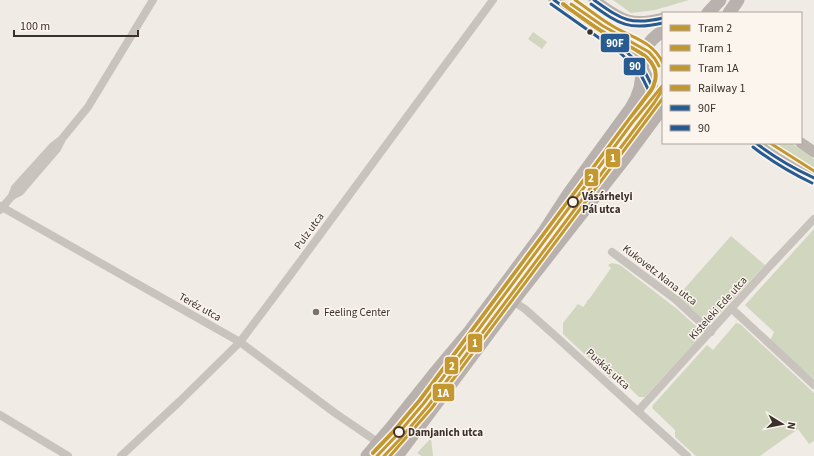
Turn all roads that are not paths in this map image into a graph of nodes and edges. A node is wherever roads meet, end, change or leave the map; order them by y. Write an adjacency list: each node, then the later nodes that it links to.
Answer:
1 (153, 0): 20 (street)
2 (493, 0): 26 (street, Pulz utca)
3 (554, 0): 13 (main road)
4 (594, 0): 11 (main road)
5 (720, 0): 8 (main road)
6 (738, 0): 9 (main road)
7 (744, 0): 10 (main road)
8 (709, 12)
9 (730, 12)
10 (738, 12)
11 (662, 18)
12 (662, 32): 13 (main road)
13 (642, 66): 14 (main road); 30 (main road)
14 (662, 97)
15 (662, 108): 23 (main road)
16 (757, 144): 19 (main road)
17 (802, 144): 18 (main road)
18 (814, 152)
19 (814, 178)
20 (1, 208): 26 (street, Teréz utca)
21 (814, 219): 24 (street, Kisteleki Ede utca)
22 (612, 252): 25 (street, Kukovetz Nana utca)
23 (513, 301): 28 (street, Puskás utca); 34 (main road)
24 (732, 309): 25 (street, Kisteleki Ede utca); 27 (street)
25 (711, 332): 28 (street, Kisteleki Ede utca)
26 (240, 342): 30 (street, Teréz utca); 32 (street, Pulz utca)
27 (814, 385)
28 (638, 411): 35 (street, Puskás utca)
29 (0, 415): 31 (street)
30 (379, 444): 33 (main road); 34 (street, Teréz utca)
31 (68, 456)
32 (121, 456)
33 (366, 456)
34 (398, 456)
35 (687, 456)

